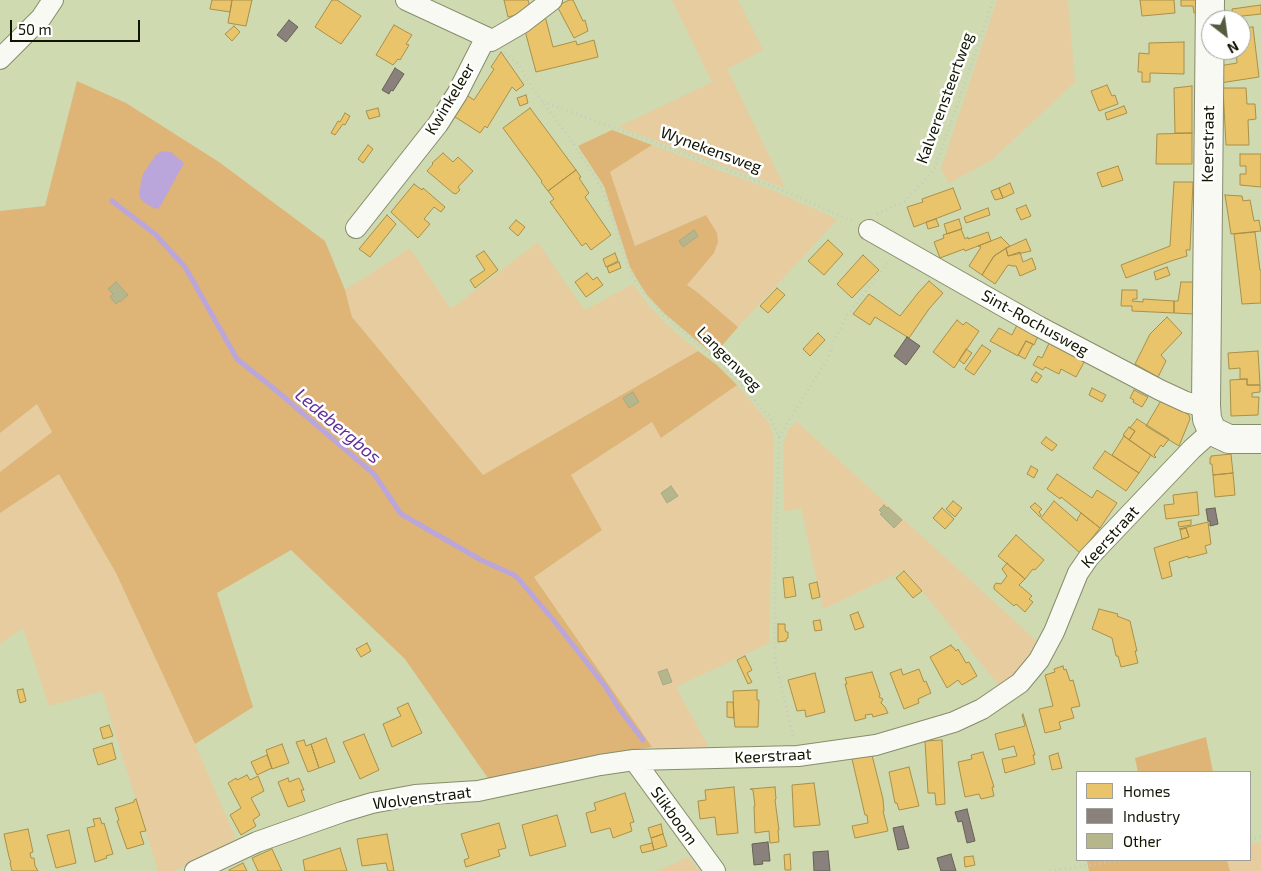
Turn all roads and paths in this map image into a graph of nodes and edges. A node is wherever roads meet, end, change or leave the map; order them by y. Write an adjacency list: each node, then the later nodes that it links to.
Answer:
1 (53, 0): 7 (street)
2 (406, 0): 10 (street, Kwinkeleer)
3 (552, 0): 6 (street)
4 (993, 0): 9 (path, Kalverensteertweg)
5 (1210, 0): 12 (main road, Keerstraat)
6 (491, 41): 8 (path, Langenweg)
7 (0, 58)
8 (542, 102): 9 (path, Wynekensweg); 13 (path, Langenweg)
9 (871, 223): 11 (street, Sint-Rochusweg)
10 (356, 228)
11 (901, 247): 12 (street, Sint-Rochusweg); 13 (path)
12 (1209, 418): 14 (main road); 15 (street, Keerstraat)
13 (778, 438): 15 (path, Langenweg)
14 (1261, 439)
15 (798, 756): 16 (street, Keerstraat)
16 (634, 760): 17 (street, Keerstraat); 20 (street, Slikboom)
17 (600, 765): 19 (street, Wolvenstraat)
18 (1115, 861): 21 (path)
19 (195, 871)
20 (715, 871)
21 (1050, 871)

